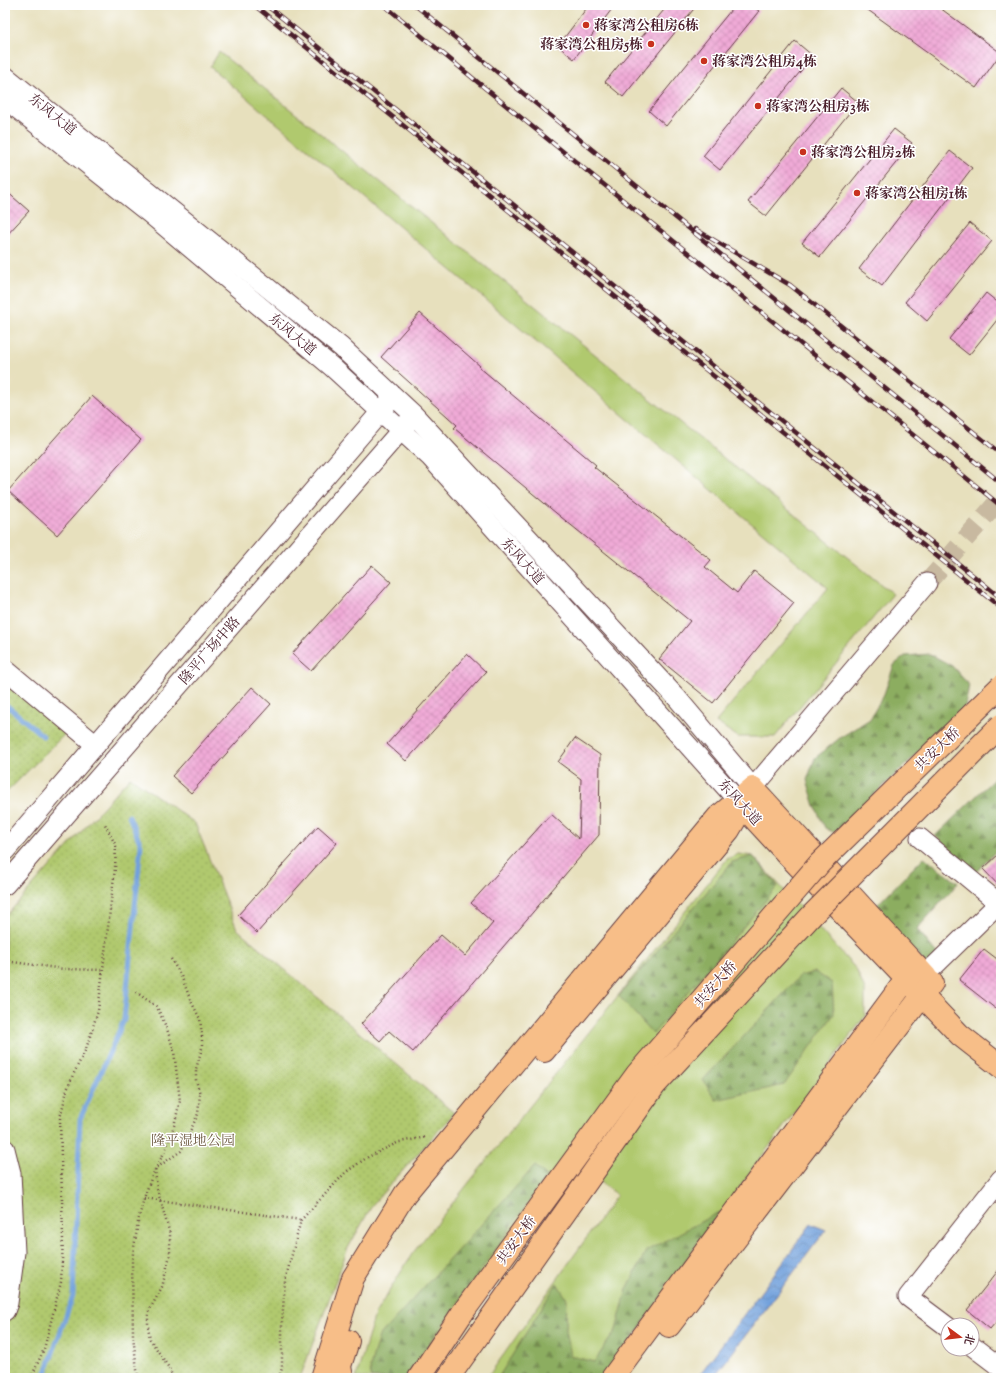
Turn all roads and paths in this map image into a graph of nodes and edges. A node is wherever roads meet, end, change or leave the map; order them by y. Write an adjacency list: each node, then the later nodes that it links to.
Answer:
1 (5, 76): 3 (street, 东风大道)
2 (5, 99): 4 (street, 东风大道)
3 (394, 396): 4 (street, 隆平广场中路); 5 (street, 东风大道)
4 (380, 412): 6 (street, 东风大道); 11 (street, 隆平广场中路)
5 (414, 415): 6 (street, 隆平广场中路); 12 (street, 东风大道)
6 (401, 430): 12 (street, 东风大道); 16 (street, 隆平广场中路)
7 (927, 583): 12 (street)
8 (5, 669): 11 (street)
9 (1001, 686): 42 (main road, 共安大桥, bridge)
10 (1001, 725): 43 (main road, 共安大桥, bridge)
11 (96, 745): 15 (street, 隆平广场中路)
12 (745, 798): 21 (main road); 40 (main road); 41 (main road)
13 (105, 824): 20 (path)
14 (920, 838): 17 (street)
15 (5, 851)
16 (5, 885)
17 (1000, 903): 21 (street)
18 (171, 959): 27 (path)
19 (5, 961): 20 (path)
20 (103, 970): 36 (path)
21 (920, 980): 23 (main road); 24 (main road); 44 (main road); 45 (main road)
22 (136, 992): 27 (path)
23 (1001, 1047)
24 (1001, 1067)
25 (429, 1136): 31 (path)
26 (5, 1149): 32 (street)
27 (155, 1169): 29 (path); 30 (path)
28 (1001, 1179): 33 (street)
29 (144, 1198): 30 (path); 37 (path)
30 (160, 1200): 31 (path); 38 (path)
31 (301, 1220): 39 (path)
32 (5, 1311)
33 (940, 1321)
34 (980, 1352): 35 (street)
35 (1001, 1368)
36 (31, 1378)
37 (138, 1378)
38 (173, 1378)
39 (280, 1378)
40 (322, 1378)
41 (342, 1378)
42 (419, 1378)
43 (448, 1378)
44 (612, 1378)
45 (630, 1378)

